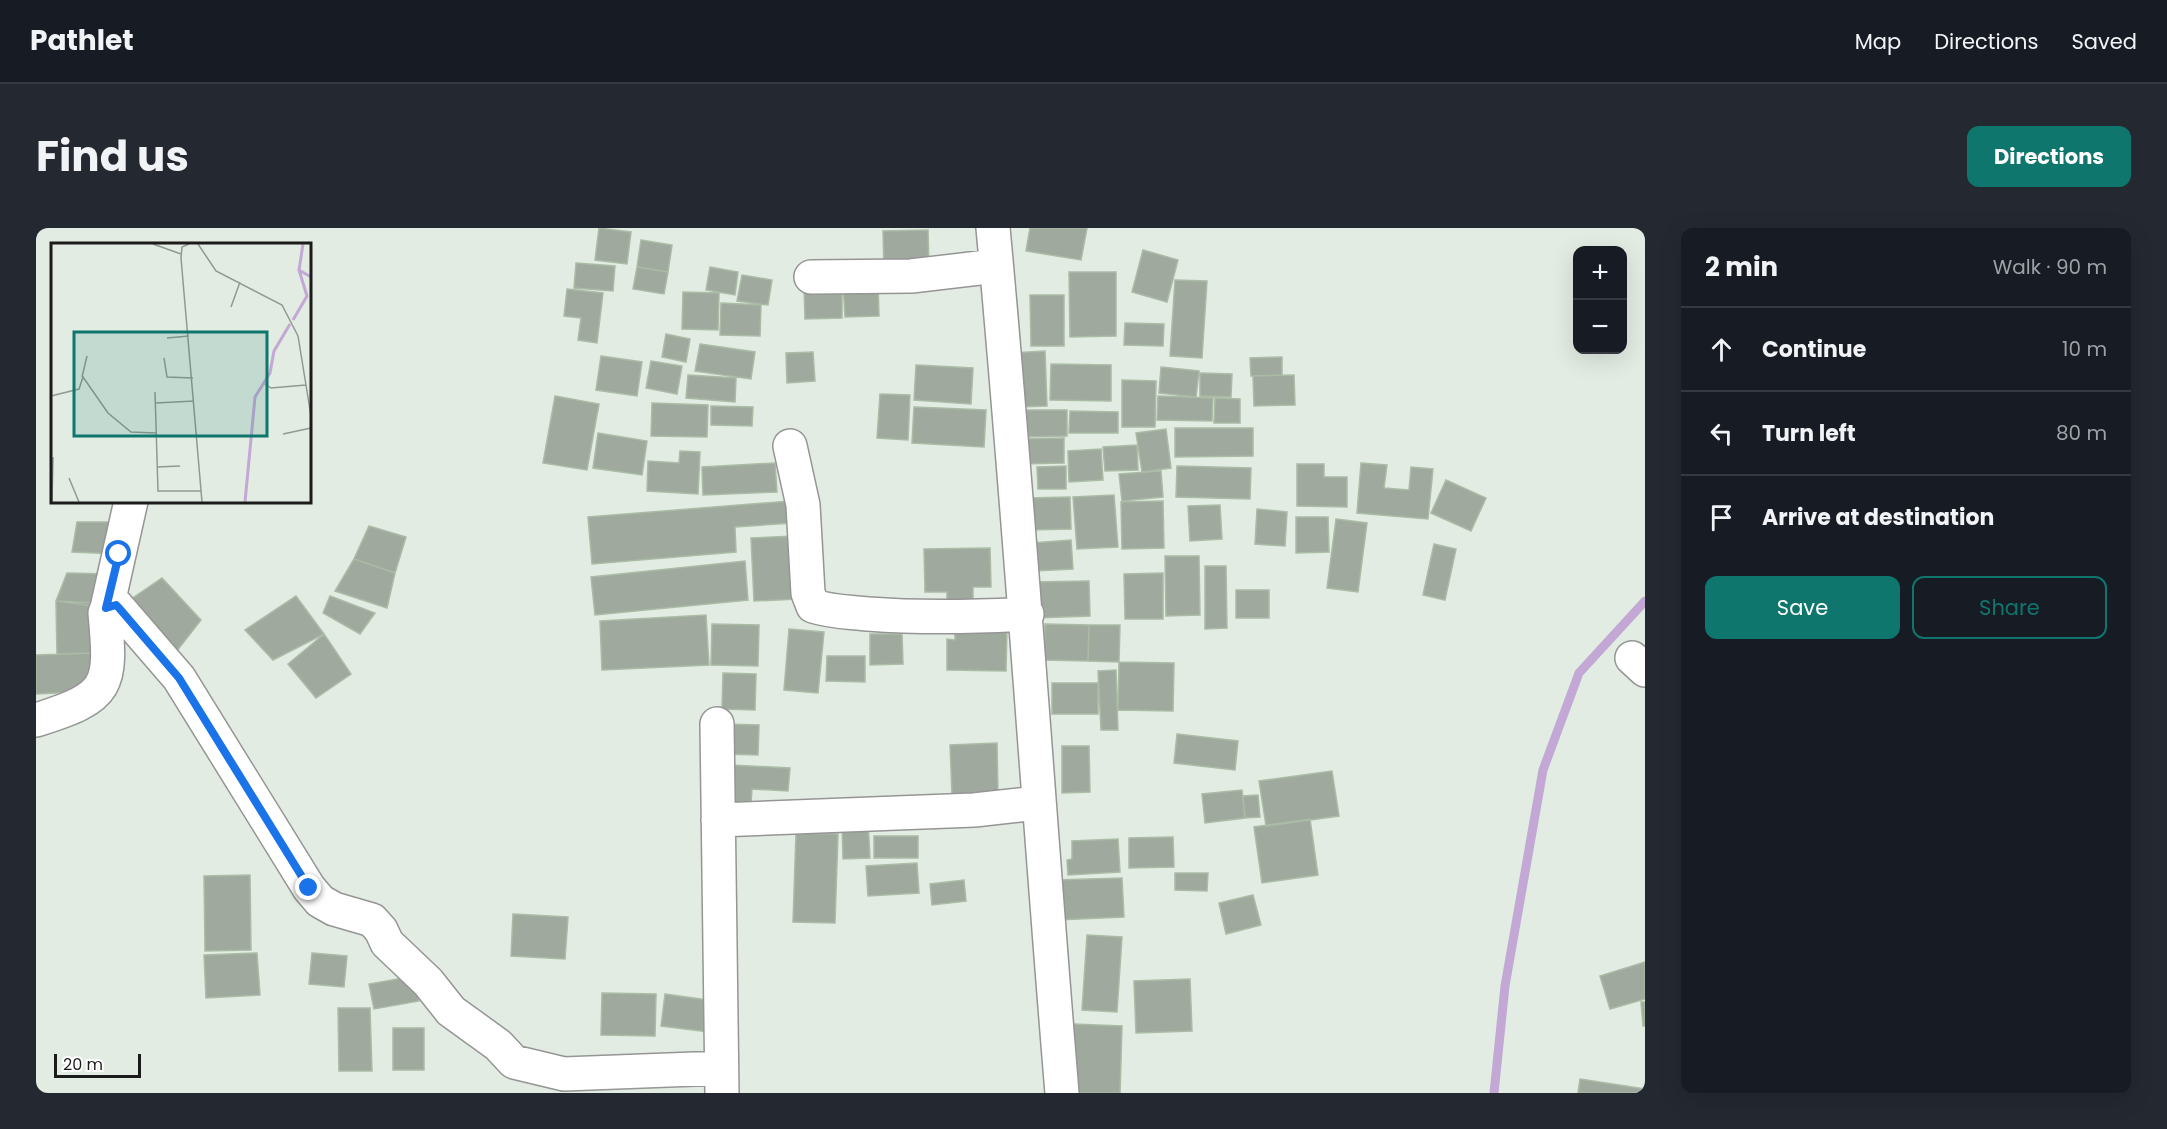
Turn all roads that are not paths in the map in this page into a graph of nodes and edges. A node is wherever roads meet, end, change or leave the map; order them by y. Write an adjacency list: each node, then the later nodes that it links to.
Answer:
1 (993, 228): 2 (street)
2 (996, 266): 3 (street); 7 (street)
3 (811, 277)
4 (790, 446): 7 (street)
5 (131, 502): 6 (street)
6 (106, 608): 8 (street); 12 (street)
7 (1027, 614): 10 (street)
8 (36, 720)
9 (717, 724): 11 (street)
10 (1038, 803): 11 (street); 13 (street)
11 (718, 820): 12 (street)
12 (721, 1081)
13 (1062, 1093)

